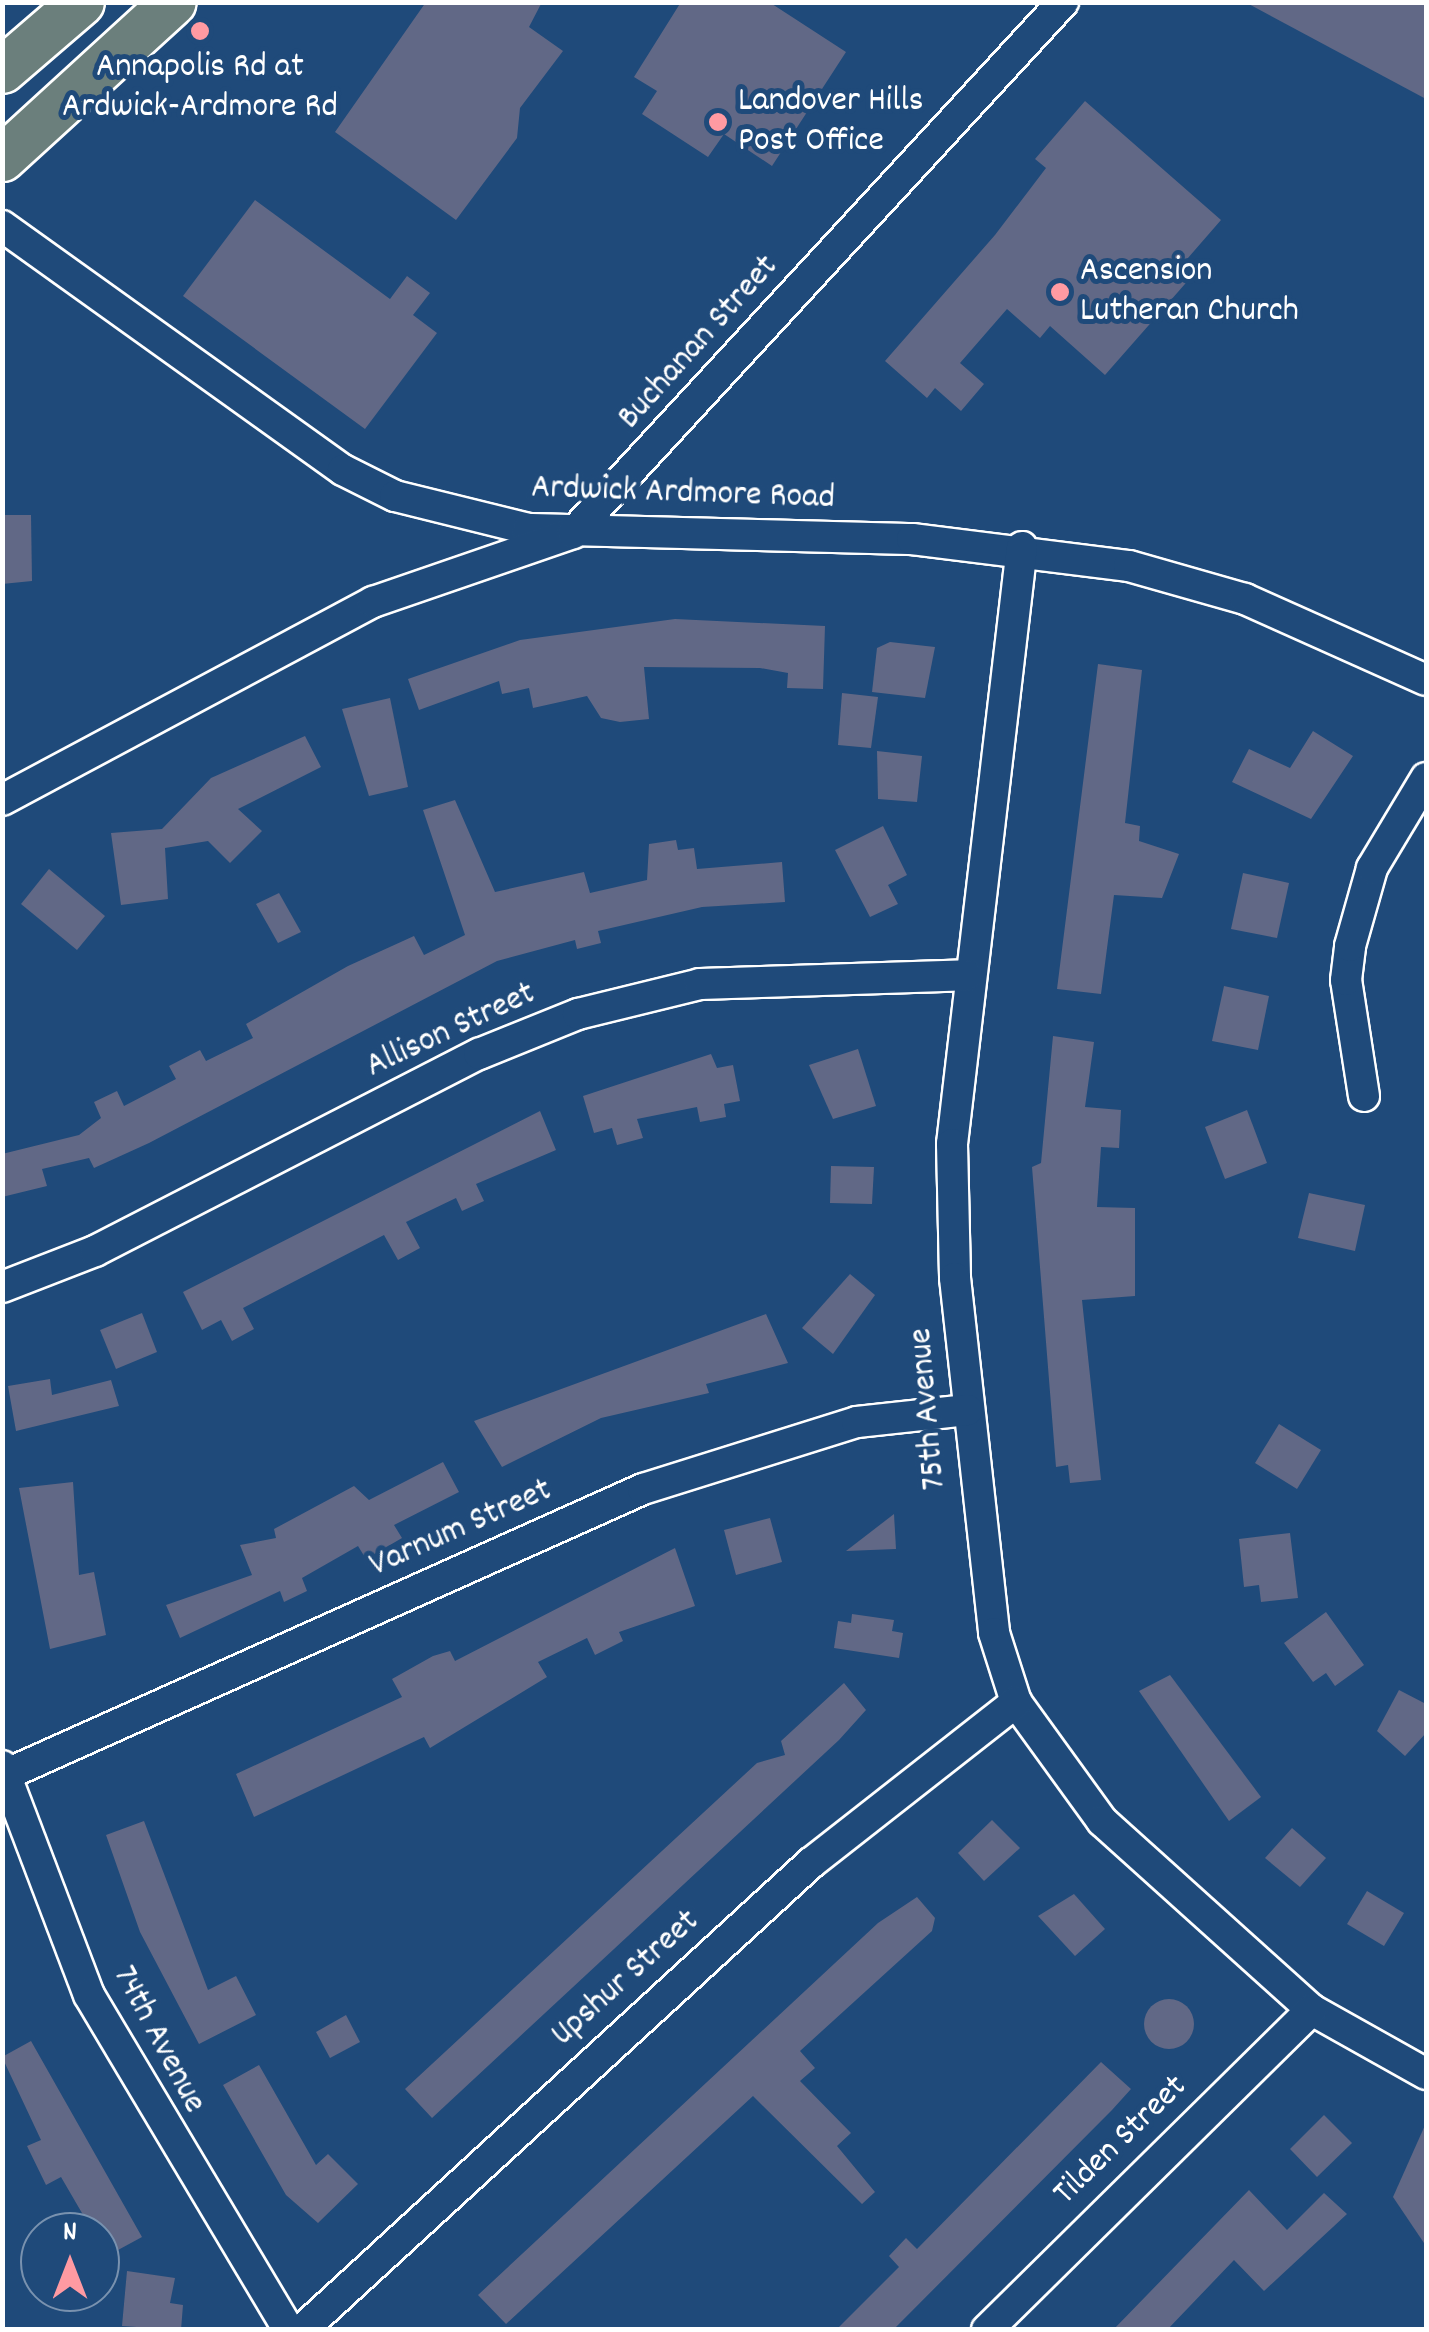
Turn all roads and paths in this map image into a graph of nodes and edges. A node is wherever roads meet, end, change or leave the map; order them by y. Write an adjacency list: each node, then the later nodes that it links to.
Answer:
1 (81, 2): 4 (main road)
2 (173, 2): 5 (main road)
3 (1063, 2): 7 (street, Buchanan Street)
4 (2, 70)
5 (2, 158)
6 (2, 226): 7 (street, Ardwick Ardmore Road)
7 (573, 533): 8 (street, Ardwick Ardmore Road); 11 (street, Buchanan Street)
8 (1022, 548): 9 (street, Ardwick Ardmore Road); 12 (street, 75th Avenue)
9 (1426, 680)
10 (1426, 778): 13 (street)
11 (2, 800)
12 (967, 975): 14 (street, Allison Street); 15 (street, 75th Avenue)
13 (1364, 1096)
14 (2, 1286)
15 (967, 1410): 16 (street, 75th Avenue); 17 (street, Varnum Street)
16 (1016, 1702): 18 (street, 75th Avenue); 21 (street, Upshur Street)
17 (4, 1770): 20 (street, 74th Avenue)
18 (1312, 2010): 19 (street, 75th Avenue); 22 (street, Tilden Street)
19 (1426, 2074)
20 (290, 2330)
21 (302, 2330)
22 (987, 2330)

